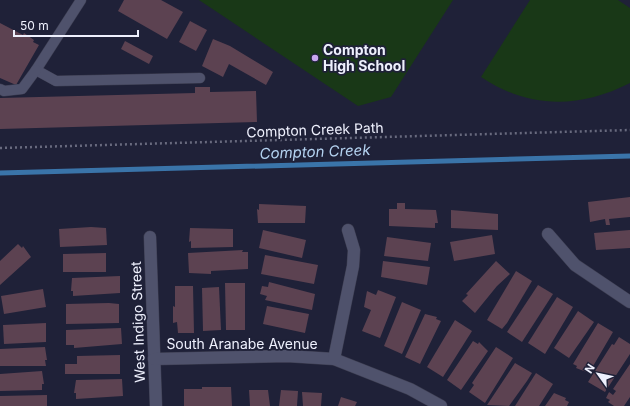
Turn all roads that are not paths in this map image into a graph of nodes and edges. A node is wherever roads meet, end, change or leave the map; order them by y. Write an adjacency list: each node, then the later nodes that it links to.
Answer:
1 (81, 0): 2 (lane)
2 (36, 70): 3 (lane); 4 (lane)
3 (200, 78)
4 (0, 89)
5 (348, 230): 10 (street)
6 (548, 234): 8 (street)
7 (150, 237): 9 (street, West Indigo Street)
8 (630, 302)
9 (154, 359): 10 (street, South Aranabe Avenue); 11 (street, West Indigo Street)
10 (334, 359): 12 (street, South Aranabe Avenue)
11 (156, 406)
12 (441, 406)

